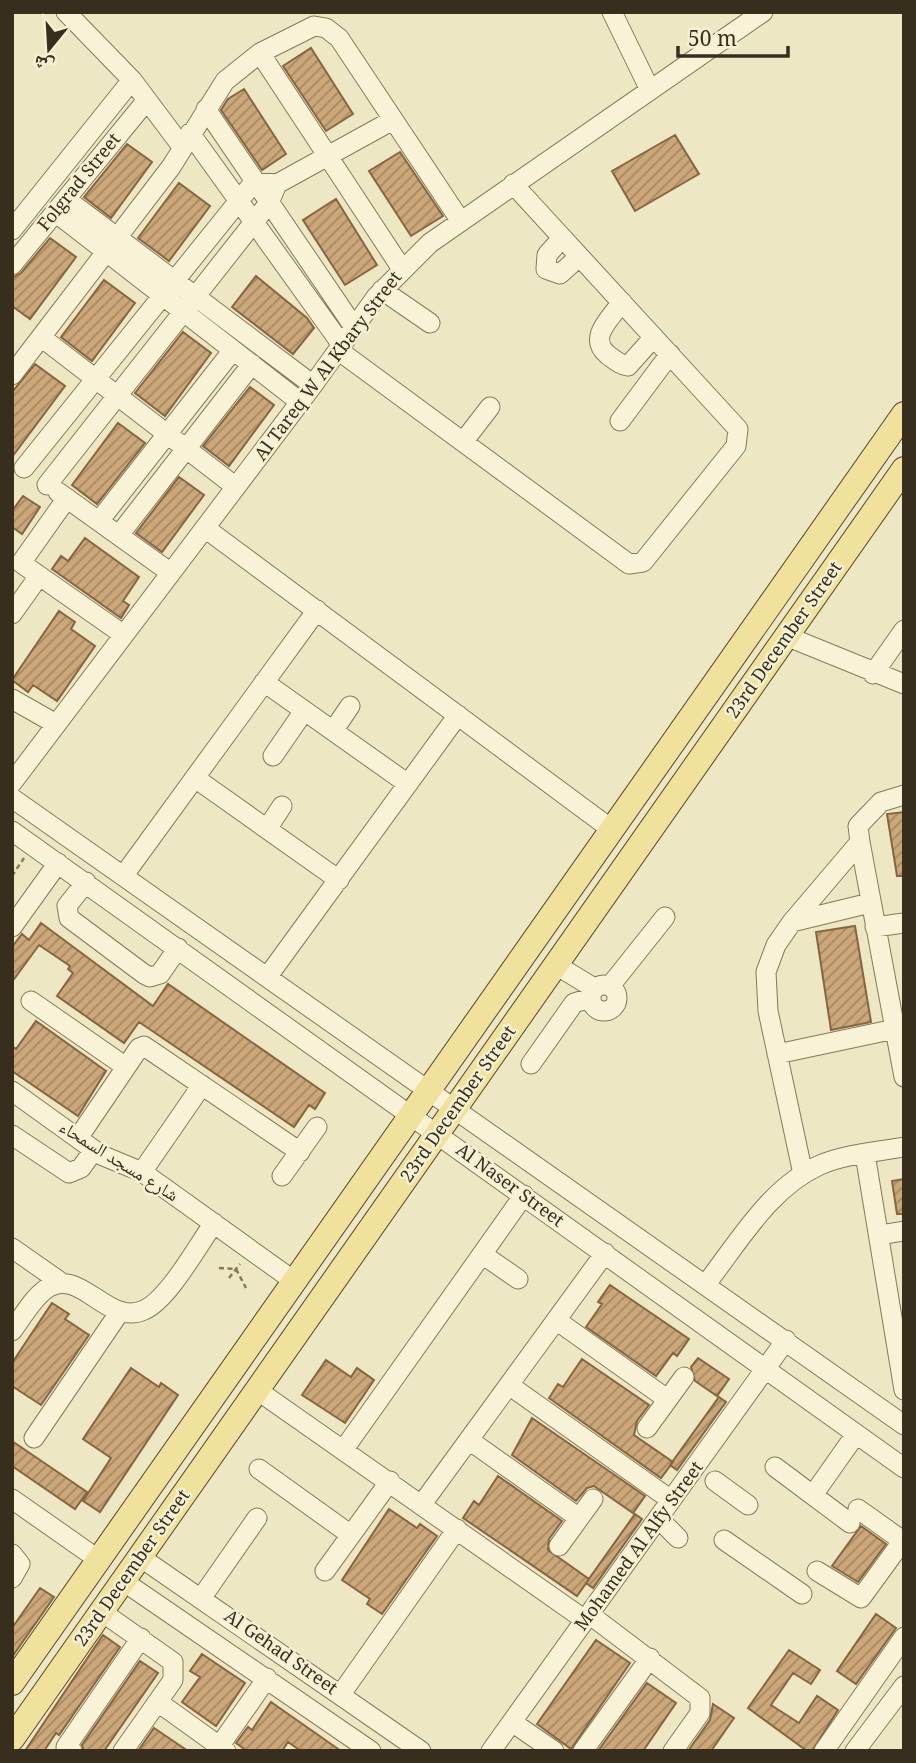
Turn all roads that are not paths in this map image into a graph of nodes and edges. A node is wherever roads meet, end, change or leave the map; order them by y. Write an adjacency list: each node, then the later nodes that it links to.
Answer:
1 (66, 12): 5 (street)
2 (612, 12): 6 (street)
3 (763, 12): 6 (street, Al Tareq W Al Kbary Street)
4 (260, 53): 8 (street); 9 (street); 11 (street)
5 (132, 80): 7 (street); 20 (street, Folgrad Street)
6 (650, 90): 14 (street, Al Tareq W Al Kbary Street)
7 (147, 100): 10 (street); 17 (street, Folgrad Street)
8 (206, 109): 10 (street); 12 (street)
9 (393, 120): 11 (street); 18 (street)
10 (187, 140): 15 (street); 22 (street)
11 (328, 157): 13 (street); 25 (street)
12 (254, 182): 13 (street); 15 (street); 16 (street)
13 (277, 184): 16 (street)
14 (513, 184): 18 (street, Al Tareq W Al Kbary Street); 21 (street)
15 (237, 199): 19 (street); 26 (street)
16 (269, 203): 19 (street); 31 (street)
17 (61, 205): 22 (street); 24 (street, Folgrad Street)
18 (460, 220): 25 (street, Al Tareq W Al Kbary Street)
19 (253, 222): 29 (street); 34 (street)
20 (12, 230)
21 (562, 238): 23 (street); 23 (street)
22 (112, 244): 26 (street); 32 (street)
23 (579, 257): 28 (street)
24 (12, 265)
25 (402, 268): 27 (street, Al Tareq W Al Kbary Street)
26 (168, 287): 29 (street); 39 (street)
27 (382, 290): 30 (street); 31 (street, Al Tareq W Al Kbary Street)
28 (622, 302): 33 (street); 33 (street)
29 (189, 303): 35 (street); 40 (street); 41 (street)
30 (430, 323)
31 (354, 327): 34 (street, Al Tareq W Al Kbary Street)
32 (41, 337): 38 (street); 39 (street)
33 (654, 337): 36 (street)
34 (340, 347): 40 (street, Al Tareq W Al Kbary Street); 47 (street)
35 (233, 350): 37 (street); 46 (street)
36 (670, 354): 45 (street); 47 (street)
37 (252, 364): 42 (street); 48 (street)
38 (12, 375)
39 (95, 378): 41 (street); 49 (street)
40 (313, 385): 42 (street, Al Tareq W Al Kbary Street)
41 (117, 395): 46 (street); 51 (street)
42 (300, 402): 52 (street, Al Tareq W Al Kbary Street)
43 (490, 407): 47 (street)
44 (904, 414): 54 (main road, 23rd December Street)
45 (620, 421)
46 (168, 434): 48 (street); 55 (street)
47 (463, 442)
48 (186, 448): 52 (street); 58 (street)
49 (18, 464): 51 (street)
50 (904, 469): 57 (main road, 23rd December Street)
51 (47, 485): 53 (street)
52 (236, 486): 56 (street, Al Tareq W Al Kbary Street)
53 (67, 498): 55 (street); 60 (street)
54 (833, 514): 57 (main road); 83 (main road, 23rd December Street)
55 (99, 521): 58 (street)
56 (205, 528): 59 (street, Al Tareq W Al Kbary Street); 62 (street)
57 (858, 534): 65 (main road, 23rd December Street)
58 (119, 535): 59 (street)
59 (171, 573): 64 (street, Al Tareq W Al Kbary Street)
60 (39, 576): 61 (street); 64 (street)
61 (14, 608)
62 (317, 610): 67 (street); 72 (street)
63 (904, 630): 66 (street)
64 (124, 635): 73 (street, Al Tareq W Al Kbary Street)
65 (786, 636): 66 (street); 97 (main road, 23rd December Street)
66 (873, 674): 68 (street)
67 (264, 682): 71 (street); 76 (street)
68 (904, 684)
69 (12, 699): 73 (street)
70 (350, 706): 74 (street)
71 (304, 711): 74 (street); 75 (street)
72 (458, 715): 78 (street); 83 (street)
73 (56, 724): 77 (street, Al Tareq W Al Kbary Street)
74 (333, 731): 78 (street)
75 (273, 756)
76 (195, 778): 82 (street); 87 (street)
77 (12, 783)
78 (408, 785): 88 (street)
79 (904, 795): 85 (street)
80 (12, 797): 87 (street, Al Naser Street)
81 (282, 806): 82 (street)
82 (267, 829): 88 (street)
83 (611, 830): 108 (main road, 23rd December Street)
84 (12, 831): 86 (street, Al Naser Street)
85 (860, 842): 90 (street); 92 (street)
86 (58, 863): 89 (street, Al Naser Street); 94 (street)
87 (124, 875): 98 (street, Al Naser Street)
88 (339, 880): 98 (street)
89 (86, 882): 96 (street, Al Naser Street); 96 (street)
90 (870, 902): 92 (street); 95 (street)
91 (665, 917): 99 (street)
92 (792, 922): 103 (street)
93 (904, 923): 95 (street)
94 (12, 927)
95 (875, 927): 101 (street)
96 (178, 948): 111 (street, Al Naser Street)
97 (556, 965): 99 (street); 110 (main road, 23rd December Street)
98 (268, 976): 108 (street, Al Naser Street)
99 (598, 991): 104 (street)
100 (31, 1001): 105 (street)
101 (895, 1028): 102 (street); 103 (street)
102 (902, 1053): 106 (street)
103 (777, 1054): 120 (street)
104 (531, 1064)
105 (126, 1067): 107 (street); 115 (street)
106 (904, 1077)
107 (202, 1086): 117 (street); 119 (street)
108 (429, 1089): 110 (street, Al Naser Street); 111 (main road, 23rd December Street)
109 (12, 1091): 115 (street, شارع مسجد السمحاء)
110 (456, 1108): 113 (main road, 23rd December Street); 132 (street, Al Naser Street)
111 (411, 1115): 113 (street, Al Naser Street); 130 (main road, 23rd December Street)
112 (317, 1127): 117 (street)
113 (438, 1133): 122 (street, Al Naser Street); 142 (main road, 23rd December Street)
114 (12, 1135): 115 (street)
115 (86, 1144): 119 (street, شارع مسجد السمحاء)
116 (904, 1147): 118 (street)
117 (300, 1152): 121 (street)
118 (865, 1154): 120 (street); 125 (street)
119 (142, 1172): 123 (street, شارع مسجد السمحاء)
120 (803, 1174): 132 (street)
121 (282, 1177)
122 (524, 1195): 127 (street, Al Naser Street); 128 (street)
123 (214, 1223): 130 (street, شارع مسجد السمحاء); 133 (street)
124 (904, 1231): 125 (street)
125 (880, 1235): 143 (street)
126 (12, 1248): 131 (street)
127 (605, 1253): 134 (street); 138 (street, Al Naser Street)
128 (482, 1254): 129 (street); 151 (street)
129 (518, 1279)
130 (294, 1281): 150 (main road, 23rd December Street)
131 (62, 1283): 133 (street); 135 (street)
132 (706, 1284): 136 (street, Al Naser Street)
133 (119, 1313): 148 (street)
134 (556, 1320): 140 (street); 144 (street)
135 (12, 1331)
136 (786, 1340): 137 (street, Al Naser Street); 138 (street, Mohamed Al Alfy Street)
137 (814, 1361): 141 (street); 145 (street, Al Naser Street)
138 (767, 1368): 141 (street, Al Naser Street); 161 (street, Mohamed Al Alfy Street)
139 (684, 1377): 144 (street)
140 (509, 1385): 149 (street); 161 (street)
141 (795, 1388): 147 (street, Al Naser Street)
142 (257, 1390): 151 (street); 152 (main road, 23rd December Street)
143 (904, 1390)
144 (667, 1399): 146 (street)
145 (904, 1425)
146 (647, 1428)
147 (856, 1434): 154 (street, Al Naser Street); 158 (street)
148 (34, 1438)
149 (469, 1440): 162 (street); 165 (street)
150 (179, 1445): 152 (main road); 175 (main road, 23rd December Street)
151 (344, 1449): 156 (street)
152 (206, 1462): 174 (main road, 23rd December Street)
153 (775, 1467): 158 (street)
154 (904, 1468)
155 (259, 1469): 168 (street)
156 (390, 1481): 162 (street); 168 (street)
157 (715, 1481): 163 (street)
158 (813, 1495): 171 (street)
159 (12, 1499): 175 (street)
160 (593, 1499): 165 (street)
161 (671, 1500): 166 (street, Mohamed Al Alfy Street)
162 (422, 1504): 167 (street)
163 (748, 1505)
164 (257, 1518): 181 (street)
165 (579, 1518): 172 (street)
166 (658, 1518): 169 (street); 183 (street, Mohamed Al Alfy Street)
167 (457, 1529): 183 (street); 192 (street)
168 (351, 1535): 176 (street)
169 (678, 1538)
170 (724, 1540): 180 (street)
171 (903, 1540): 177 (street)
172 (559, 1546)
173 (12, 1554): 178 (street)
174 (140, 1557): 179 (main road, 23rd December Street); 181 (street, Al Gehad Street)
175 (99, 1560): 190 (main road, 23rd December Street)
176 (325, 1571)
177 (817, 1571)
178 (12, 1578)
179 (123, 1581): 182 (main road, 23rd December Street); 189 (street, Al Gehad Street)
180 (802, 1594)
181 (202, 1597): 192 (street, Al Gehad Street)
182 (102, 1612): 185 (street); 195 (main road, 23rd December Street)
183 (587, 1617): 186 (street); 194 (street, Mohamed Al Alfy Street)
184 (904, 1637): 188 (street)
185 (141, 1638): 193 (street); 196 (street)
186 (650, 1658): 203 (street); 204 (street)
187 (904, 1659): 188 (street)
188 (877, 1676): 205 (street)
189 (267, 1678): 197 (street); 199 (street, Al Gehad Street)
190 (12, 1683)
191 (904, 1686): 206 (street)
192 (341, 1693): 200 (street, Al Gehad Street)
193 (158, 1702): 197 (street); 198 (street)
194 (512, 1722): 201 (street, Mohamed Al Alfy Street); 202 (street)
195 (12, 1739)
196 (69, 1749)
197 (220, 1749)
198 (123, 1751)
199 (371, 1751)
200 (421, 1751)
201 (491, 1751)
202 (554, 1751)
203 (583, 1751)
204 (673, 1751)
205 (824, 1751)
206 (855, 1751)

